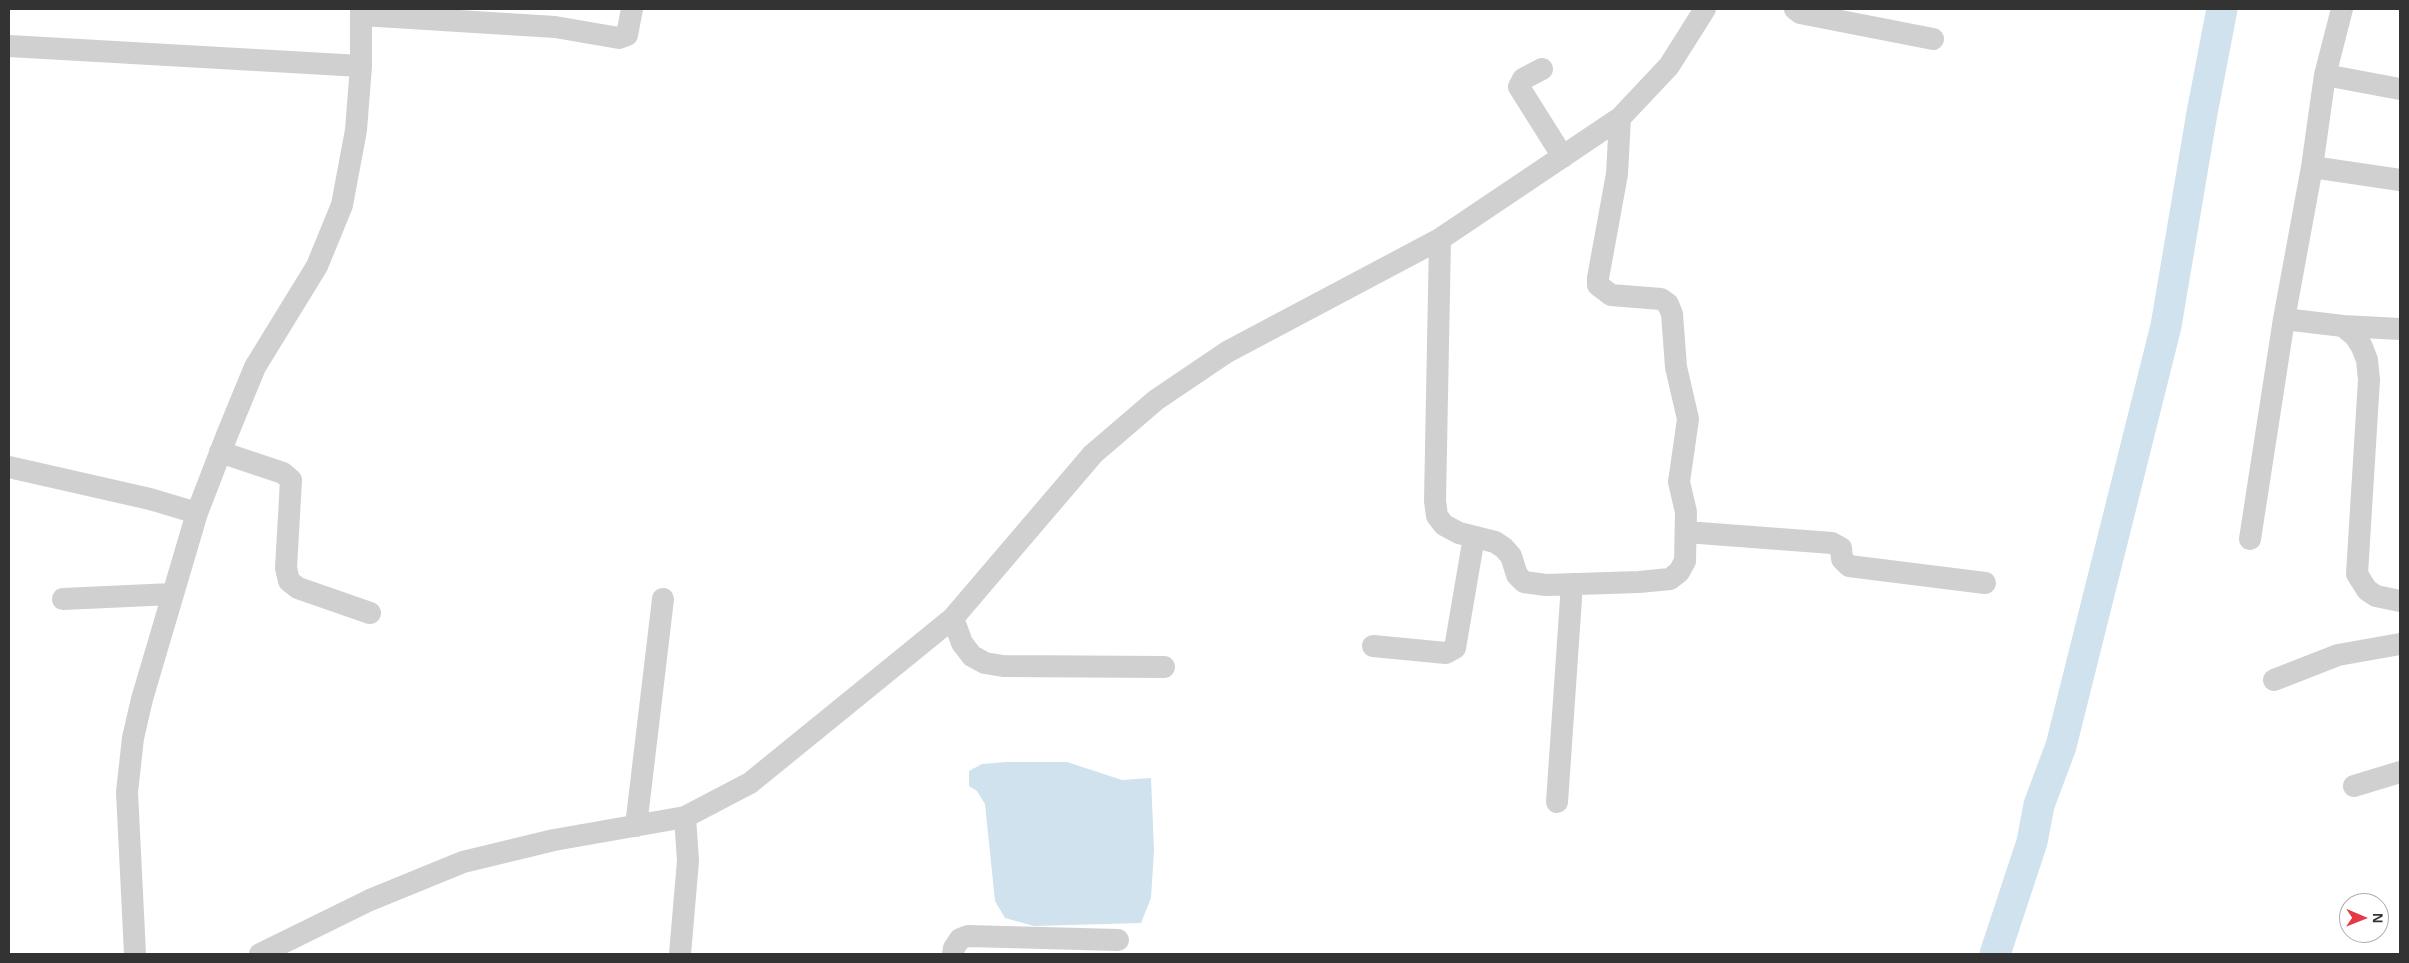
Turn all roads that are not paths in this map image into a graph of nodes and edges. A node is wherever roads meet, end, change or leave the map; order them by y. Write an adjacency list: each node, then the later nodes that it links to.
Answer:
1 (632, 9): 5 (street)
2 (1705, 9): 12 (street)
3 (1795, 9): 6 (street)
4 (2342, 9): 10 (street)
5 (361, 12): 8 (street)
6 (1933, 39)
7 (9, 46): 8 (street)
8 (361, 66): 20 (street)
9 (1542, 69): 13 (street)
10 (2325, 76): 11 (street); 14 (street)
11 (2400, 89)
12 (1620, 118): 13 (street); 23 (street)
13 (1563, 157): 16 (street)
14 (2312, 167): 15 (street); 17 (street)
15 (2400, 180)
16 (1440, 239): 24 (street); 33 (street)
17 (2284, 319): 18 (street); 25 (street)
18 (2343, 326): 19 (street); 31 (street)
19 (2400, 329)
20 (220, 452): 22 (street); 32 (street)
21 (9, 467): 22 (street)
22 (197, 513): 28 (street)
23 (1686, 532): 26 (street); 27 (street)
24 (1474, 537): 27 (street); 35 (street)
25 (2250, 539)
26 (1985, 583)
27 (1572, 584): 40 (street)
28 (172, 594): 29 (street); 45 (street)
29 (63, 599)
30 (663, 599): 42 (street)
31 (2400, 601)
32 (370, 613)
33 (953, 618): 36 (street); 41 (street)
34 (2400, 644): 37 (street)
35 (1373, 646)
36 (1164, 667)
37 (2274, 680)
38 (2400, 772): 39 (street)
39 (2354, 786)
40 (1557, 802)
41 (685, 817): 42 (street); 47 (street)
42 (636, 826): 44 (street)
43 (1118, 940): 48 (street)
44 (286, 948): 46 (street)
45 (135, 954)
46 (260, 954)
47 (680, 954)
48 (953, 954)

